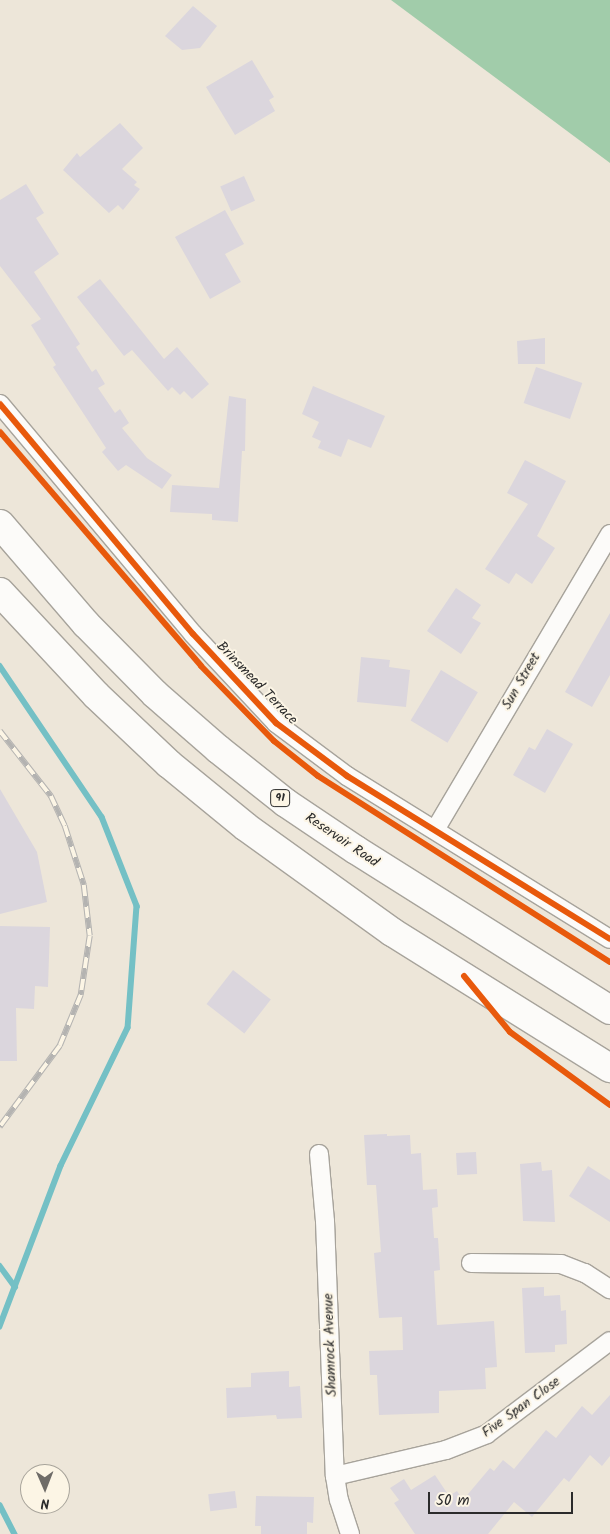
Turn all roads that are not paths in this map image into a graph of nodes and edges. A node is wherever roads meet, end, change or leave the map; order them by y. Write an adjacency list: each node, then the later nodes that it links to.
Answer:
1 (0, 404): 5 (street, Brinsmead Terrace)
2 (0, 524): 7 (main road, Reservoir Road / 91)
3 (610, 534): 5 (street, Sun Street)
4 (0, 592): 8 (main road)
5 (435, 830): 6 (street, Brinsmead Terrace)
6 (610, 939)
7 (610, 1010)
8 (610, 1068)
9 (319, 1154): 13 (street, Shamrock Avenue)
10 (471, 1263): 11 (street)
11 (610, 1289)
12 (610, 1341): 13 (street, Five Span Close)
13 (335, 1476): 14 (street, Shamrock Avenue)
14 (350, 1534)

